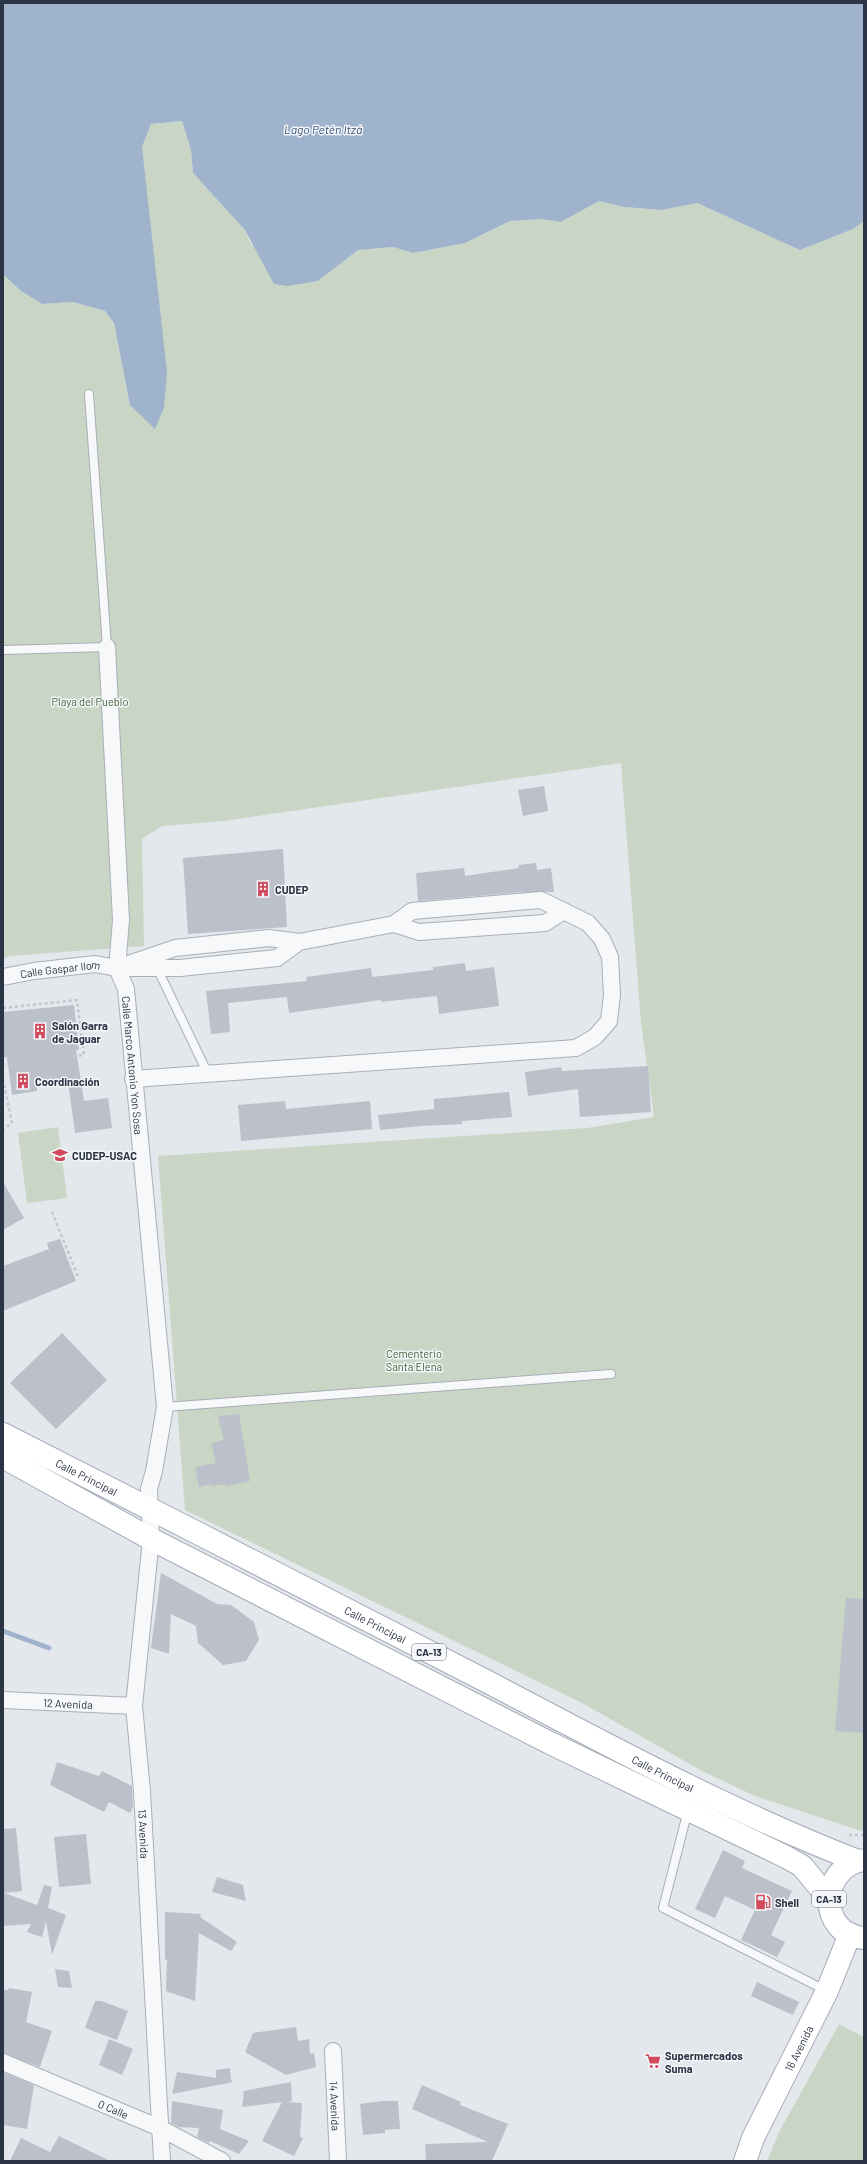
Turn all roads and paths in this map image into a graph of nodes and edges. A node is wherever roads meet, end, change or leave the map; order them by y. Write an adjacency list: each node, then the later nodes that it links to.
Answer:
1 (89, 394): 2 (lane)
2 (107, 647): 3 (lane); 7 (street, Calle Marco Antonio Yon Sosa)
3 (3, 650)
4 (564, 911): 5 (street); 5 (street); 12 (street)
5 (394, 924): 6 (street)
6 (299, 942): 7 (street); 8 (street, Calle Gaspar Ilom)
7 (117, 968): 8 (street, Calle Gaspar Ilom); 9 (street, Calle Gaspar Ilom); 14 (street, Calle Marco Antonio Yon Sosa)
8 (157, 968): 12 (lane)
9 (3, 977)
10 (3, 1008): 11 (path)
11 (3, 1065)
12 (208, 1074): 14 (street)
13 (3, 1079): 15 (path)
14 (133, 1079): 19 (street, Calle Marco Antonio Yon Sosa)
15 (3, 1129)
16 (52, 1212): 17 (path)
17 (79, 1280)
18 (611, 1374): 19 (lane)
19 (165, 1407): 22 (street, Calle Marco Antonio Yon Sosa)
20 (3, 1434): 22 (main road, Calle Principal / CA-13)
21 (3, 1457): 23 (main road, Calle Principal / CA-13)
22 (148, 1508): 23 (street, 13 Avenida); 27 (main road, Calle Principal / CA-13)
23 (151, 1539): 25 (street, 13 Avenida); 26 (main road, Calle Principal / CA-13)
24 (3, 1700): 25 (street, 12 Avenida)
25 (134, 1706): 33 (street, 13 Avenida)
26 (688, 1809): 28 (main road, Calle Principal / CA-13); 30 (lane)
27 (861, 1861): 28 (main road, CA-13)
28 (829, 1899): 29 (main road, CA-13)
29 (857, 1936): 30 (main road, 16 Avenida)
30 (827, 1991): 37 (main road, 16 Avenida)
31 (333, 2050): 36 (street, 14 Avenida)
32 (3, 2062): 33 (street, 0 Calle)
33 (160, 2128): 34 (street, 13 Avenida); 35 (street, 0 Calle)
34 (162, 2161)
35 (222, 2161)
36 (338, 2161)
37 (745, 2161)

